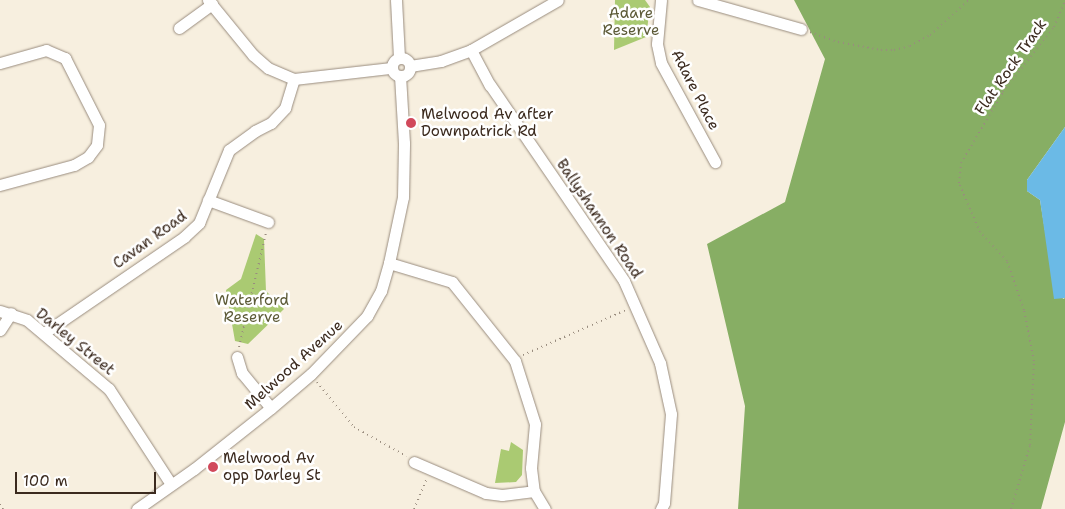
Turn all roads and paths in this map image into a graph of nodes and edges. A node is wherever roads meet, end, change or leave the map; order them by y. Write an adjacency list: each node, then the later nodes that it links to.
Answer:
1 (396, 0): 13 (street)
2 (535, 0): 9 (street)
3 (558, 0): 9 (street)
4 (661, 0): 18 (street, Adare Place)
5 (698, 0): 11 (street)
6 (969, 0): 11 (path)
7 (1065, 1): 41 (path, Flat Rock Track)
8 (210, 2): 10 (street); 17 (street)
9 (536, 13): 12 (street)
10 (179, 28)
11 (801, 29)
12 (471, 50): 15 (street); 23 (street, Ballyshannon Road)
13 (399, 57): 15 (street); 16 (street)
14 (0, 63): 19 (street)
15 (410, 66): 16 (street)
16 (396, 72): 17 (street); 22 (street, Melwood Avenue)
17 (294, 79): 20 (street, Cavan Road)
18 (714, 162)
19 (0, 185)
20 (208, 200): 21 (street); 26 (street, Cavan Road)
21 (268, 222): 27 (path)
22 (390, 262): 28 (street); 29 (street, Melwood Avenue)
23 (635, 306): 28 (path); 40 (street, Ballyshannon Road)
24 (5, 312): 25 (street); 26 (street, Darley Street)
25 (0, 330)
26 (44, 333): 33 (street, Darley Street)
27 (236, 357): 30 (street)
28 (515, 361): 34 (street)
29 (311, 374): 30 (street, Melwood Avenue); 31 (path)
30 (270, 408): 33 (street, Melwood Avenue)
31 (414, 462): 32 (street)
32 (432, 469): 34 (street); 38 (path)
33 (171, 484): 37 (street, Melwood Avenue)
34 (534, 491): 39 (street)
35 (0, 504): 36 (path)
36 (3, 509)
37 (137, 509)
38 (414, 509)
39 (545, 509)
40 (661, 509)
41 (1011, 509)

